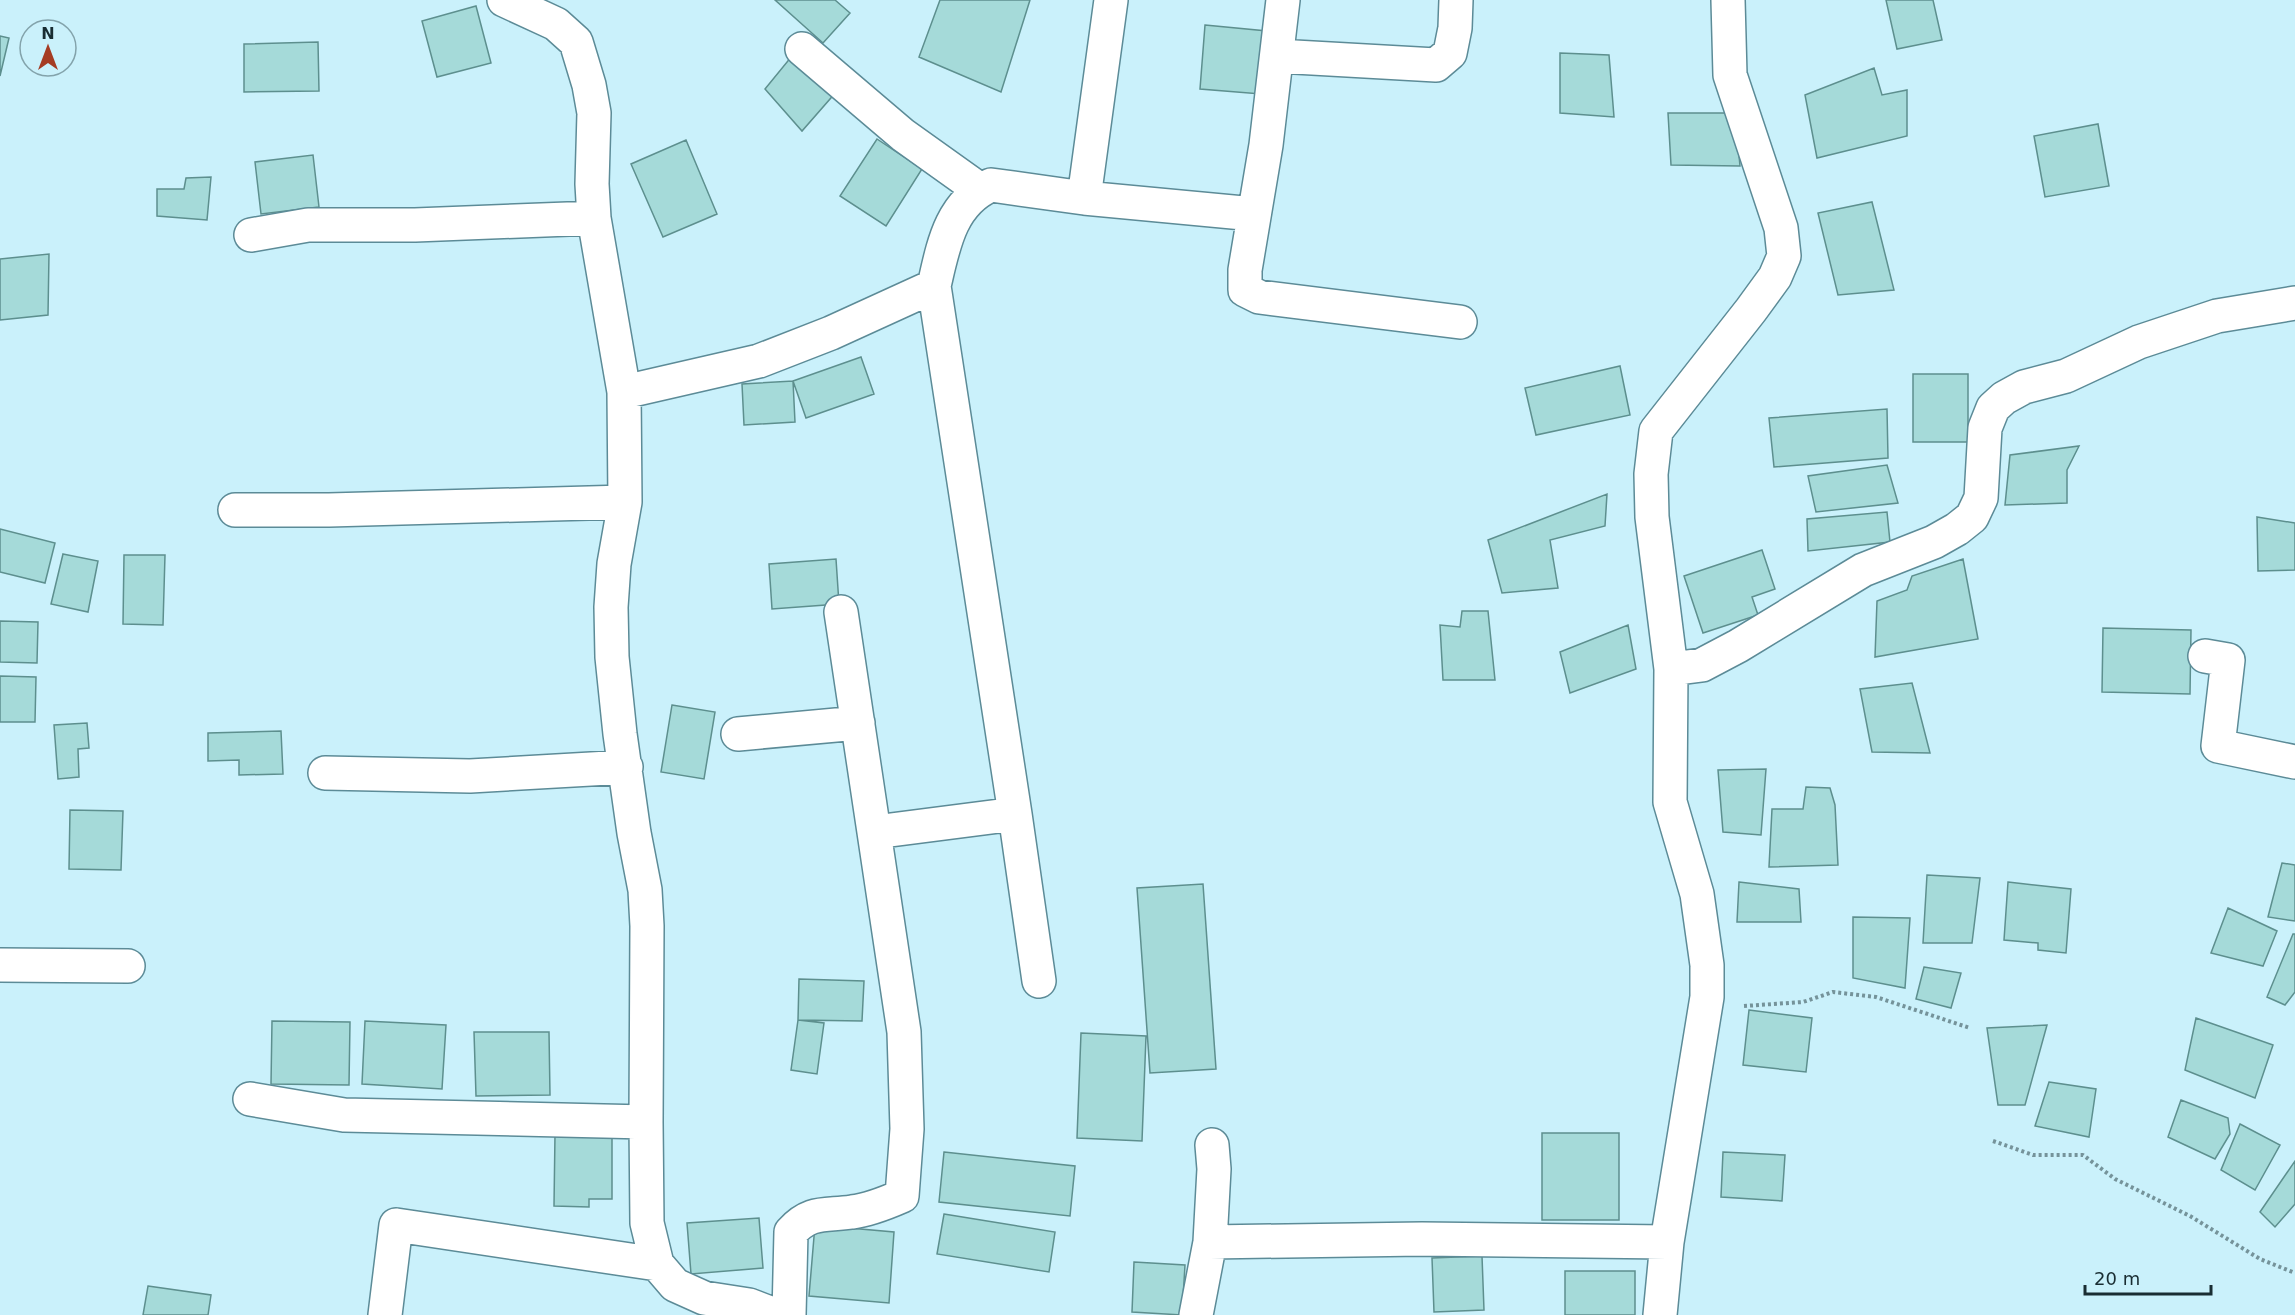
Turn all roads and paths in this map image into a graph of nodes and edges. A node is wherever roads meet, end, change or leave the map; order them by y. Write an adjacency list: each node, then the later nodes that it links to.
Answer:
1 (504, 0): 11 (street)
2 (1111, 0): 9 (street)
3 (1283, 0): 7 (street)
4 (1456, 0): 7 (street)
5 (1728, 0): 21 (street)
6 (802, 49): 8 (street)
7 (1277, 56): 10 (street)
8 (980, 190): 9 (street); 13 (street)
9 (1084, 198): 10 (street)
10 (1254, 213): 15 (street)
11 (594, 218): 12 (street); 16 (street)
12 (251, 235)
13 (934, 286): 16 (street); 27 (street)
14 (2295, 303): 21 (street)
15 (1460, 322)
16 (624, 392): 17 (street)
17 (625, 502): 18 (street); 25 (street)
18 (235, 510)
19 (841, 612): 22 (street)
20 (2205, 656): 24 (street)
21 (1671, 669): 32 (street)
22 (858, 723): 23 (street); 28 (street)
23 (738, 734)
24 (2295, 762)
25 (626, 767): 26 (street); 35 (street)
26 (325, 773)
27 (1016, 814): 28 (street); 31 (street)
28 (875, 832): 44 (street)
29 (0, 964): 30 (street)
30 (128, 966)
31 (1039, 981)
32 (1707, 997): 33 (path); 39 (street)
33 (1970, 1028)
34 (250, 1099): 35 (street)
35 (646, 1122): 40 (street)
36 (1993, 1141): 41 (path)
37 (1212, 1145): 38 (street)
38 (1210, 1242): 39 (street); 45 (street)
39 (1667, 1242): 46 (street)
40 (657, 1264): 42 (street); 43 (street)
41 (2295, 1273)
42 (386, 1315)
43 (775, 1315)
44 (789, 1315)
45 (1197, 1315)
46 (1660, 1315)

